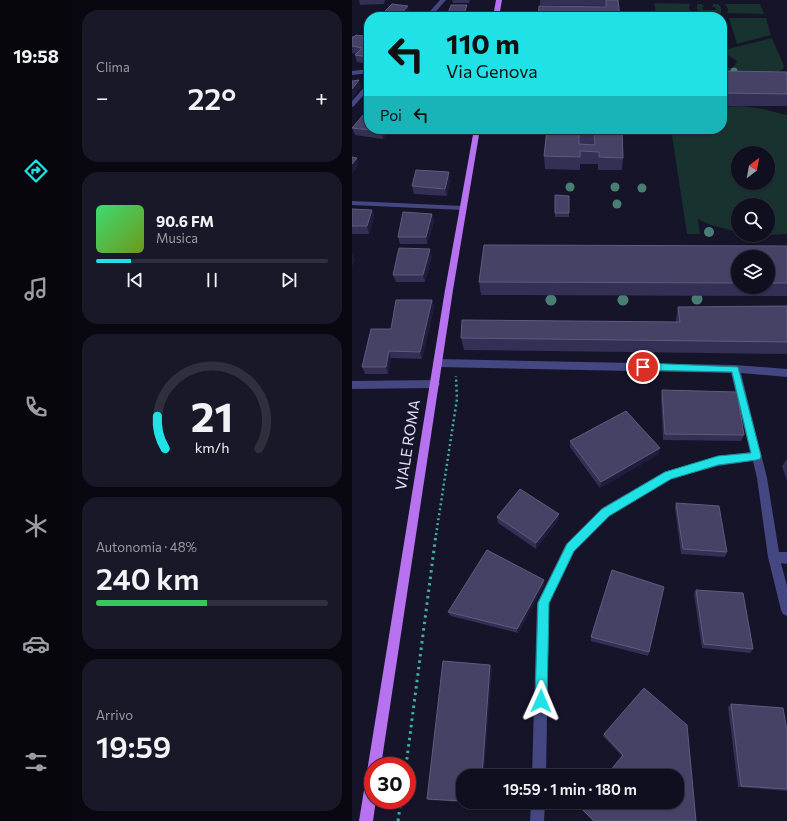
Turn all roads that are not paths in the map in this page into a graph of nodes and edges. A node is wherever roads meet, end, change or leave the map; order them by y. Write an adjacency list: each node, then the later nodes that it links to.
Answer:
1 (443, 0): 3 (street)
2 (499, 0): 4 (main road)
3 (432, 12)
4 (497, 12)
5 (364, 37): 6 (street)
6 (352, 38)
7 (364, 72): 8 (street)
8 (352, 74)
9 (364, 91): 10 (street)
10 (352, 105)
11 (476, 134): 13 (main road, VIALE ROMA)
12 (352, 203): 13 (street)
13 (463, 208): 14 (main road, VIALE ROMA)
14 (438, 363): 15 (street); 17 (main road, VIALE ROMA)
15 (735, 369): 16 (street); 19 (street)
16 (787, 373)
17 (435, 384): 18 (street); 23 (main road, VIALE ROMA)
18 (352, 385)
19 (756, 456): 20 (street); 24 (street)
20 (774, 557): 21 (street); 22 (street)
21 (787, 558)
22 (787, 610)
23 (375, 757)
24 (539, 769)
25 (368, 809): 27 (main road)
26 (538, 809): 28 (street)
27 (366, 821)
28 (537, 821)

